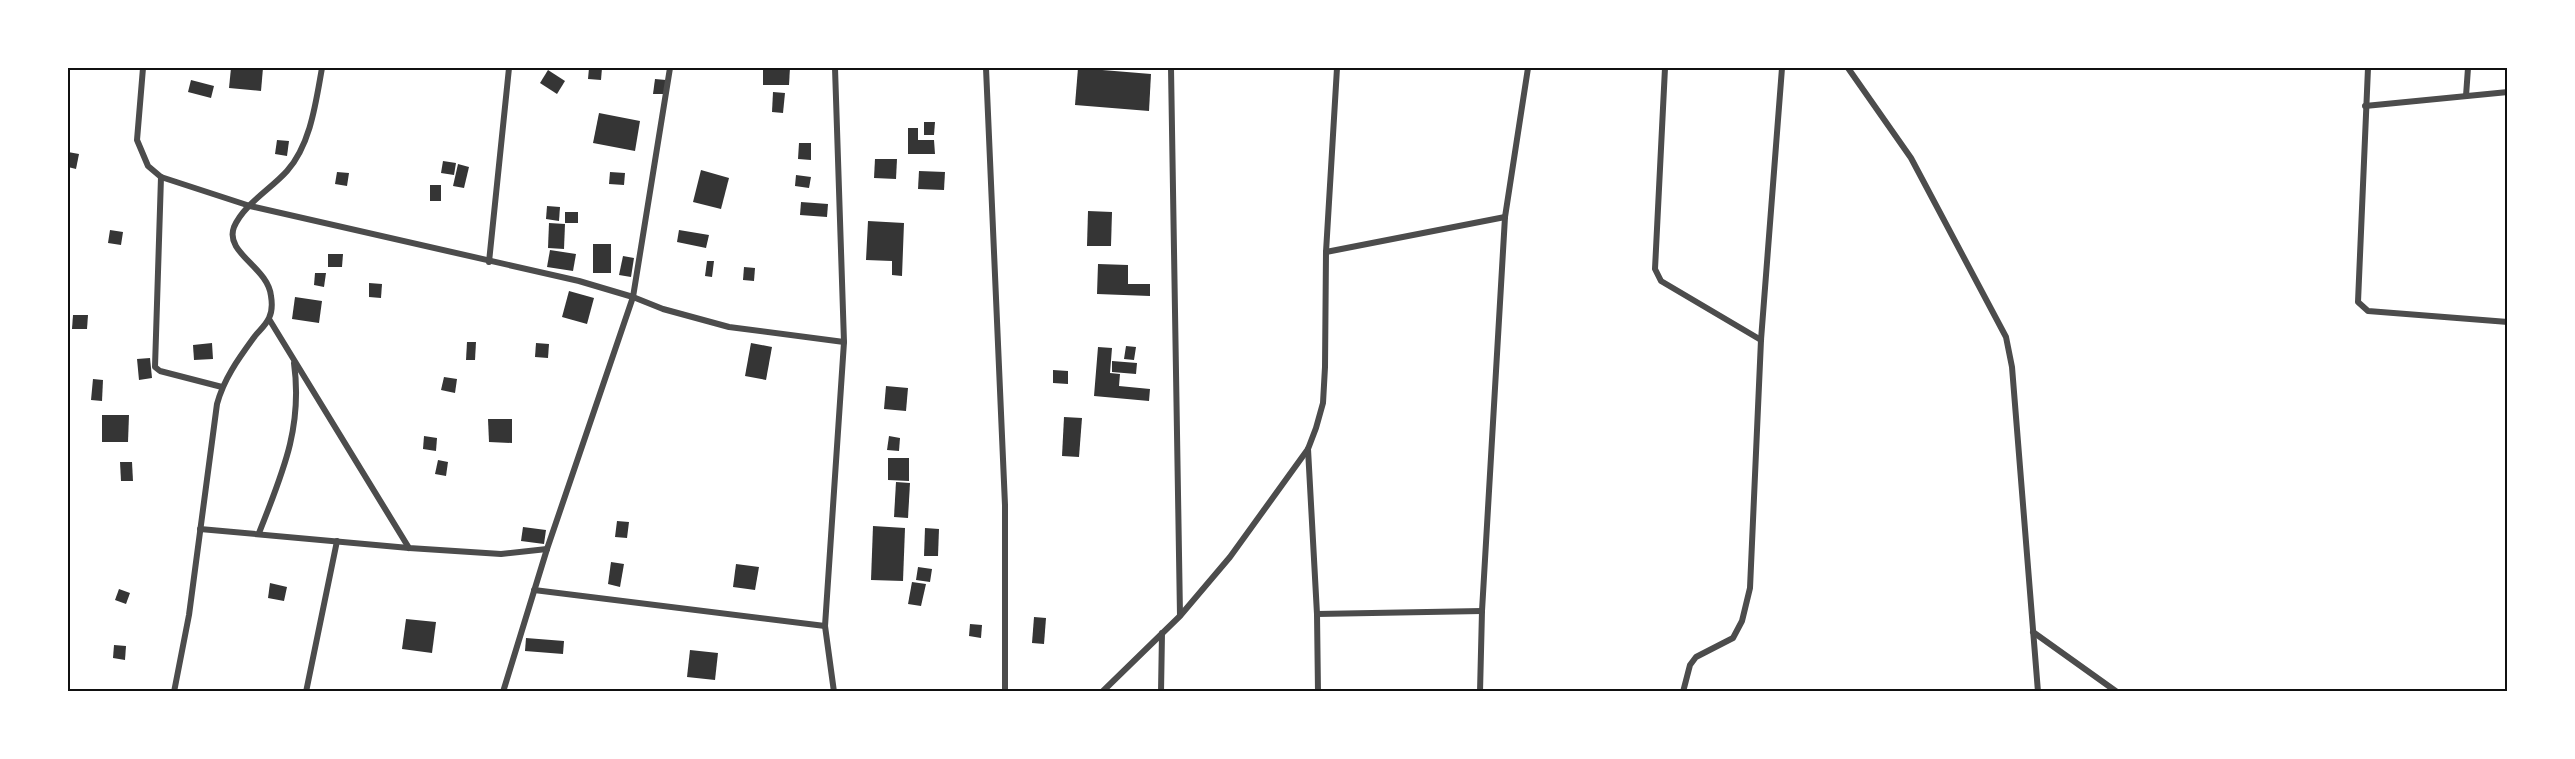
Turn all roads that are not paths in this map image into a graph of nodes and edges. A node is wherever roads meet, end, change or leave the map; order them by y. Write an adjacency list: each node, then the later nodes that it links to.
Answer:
1 (143, 68): 18 (street)
2 (322, 68): 19 (street)
3 (509, 68): 22 (street)
4 (670, 68): 23 (street)
5 (835, 68): 27 (street)
6 (986, 68): 47 (street)
7 (1171, 68): 39 (street)
8 (1337, 68): 21 (street)
9 (1528, 68): 20 (street)
10 (1665, 68): 26 (street)
11 (1782, 68): 26 (street)
12 (1848, 68): 41 (street)
13 (2368, 68): 17 (street)
14 (2468, 68): 16 (street)
15 (2508, 92): 16 (street)
16 (2466, 96): 17 (street)
17 (2365, 106): 25 (street)
18 (161, 177): 19 (street); 29 (street)
19 (250, 206): 22 (street); 24 (street)
20 (1505, 217): 21 (street); 37 (street)
21 (1326, 252): 30 (street)
22 (489, 262): 23 (street)
23 (633, 297): 27 (street); 35 (street)
24 (269, 319): 28 (street); 29 (street)
25 (2508, 322)
26 (1761, 340): 52 (street)
27 (844, 342): 40 (street)
28 (293, 359): 32 (street); 34 (street)
29 (222, 387): 31 (street)
30 (1308, 449): 38 (street); 39 (street)
31 (200, 529): 32 (street); 43 (street)
32 (259, 533): 33 (street)
33 (337, 541): 34 (street); 44 (street)
34 (409, 548): 35 (street)
35 (547, 549): 36 (street)
36 (534, 590): 40 (street); 45 (street)
37 (1482, 611): 38 (street); 51 (street)
38 (1317, 614): 50 (street)
39 (1180, 616): 42 (street)
40 (825, 626): 46 (street)
41 (2033, 632): 53 (street); 54 (street)
42 (1162, 633): 48 (street); 49 (street)
43 (174, 692)
44 (306, 692)
45 (503, 692)
46 (834, 692)
47 (1005, 692)
48 (1102, 692)
49 (1161, 692)
50 (1318, 692)
51 (1480, 692)
52 (1683, 692)
53 (2038, 692)
54 (2117, 692)

